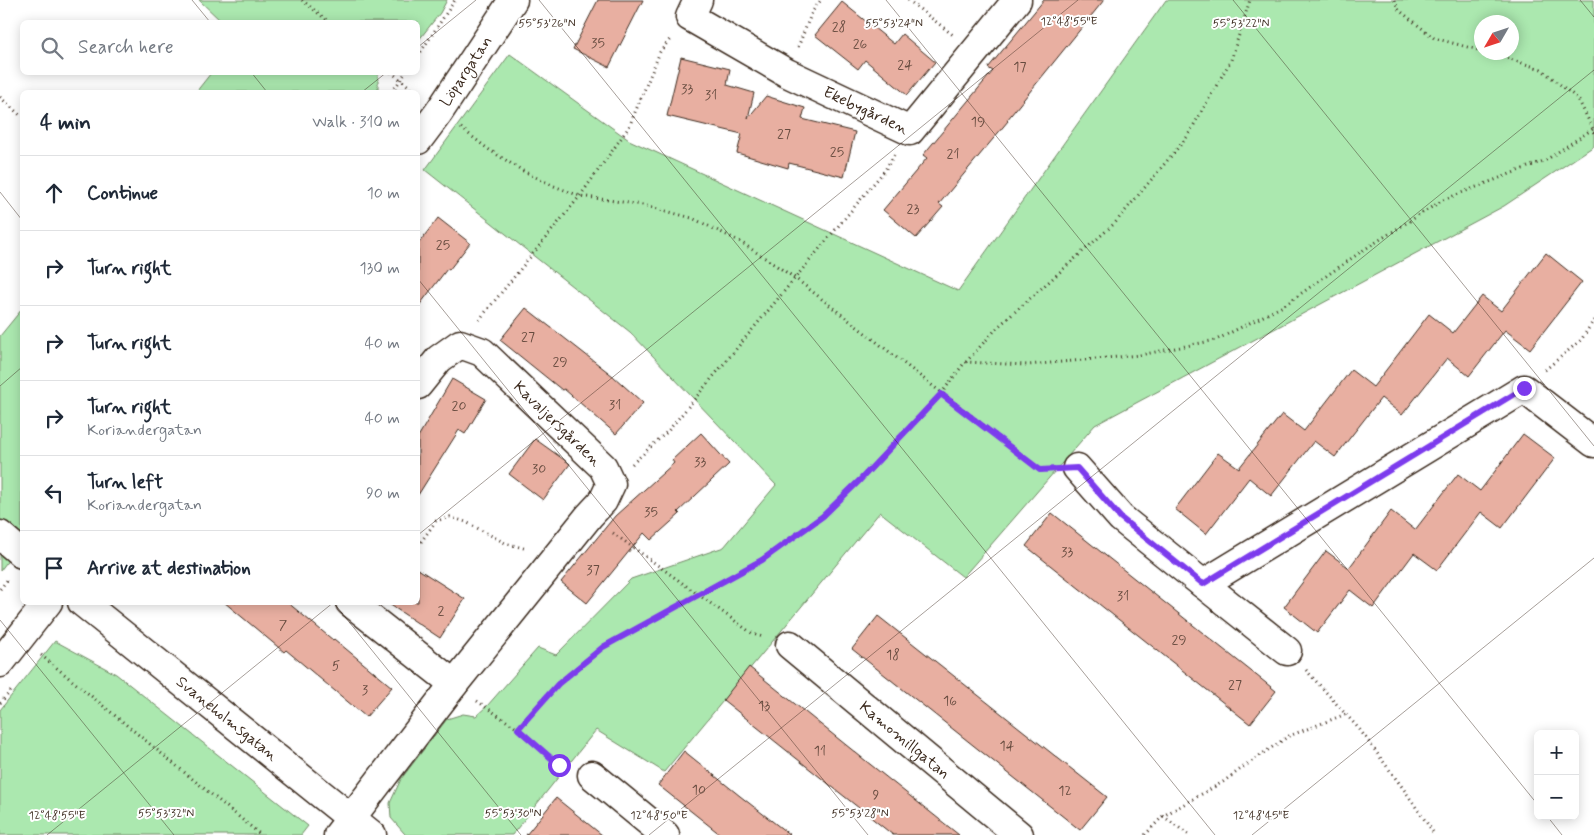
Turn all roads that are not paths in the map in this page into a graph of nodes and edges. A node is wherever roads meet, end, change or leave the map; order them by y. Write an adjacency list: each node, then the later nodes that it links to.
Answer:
1 (513, 0): 4 (street, Löpargatan)
2 (1017, 0): 3 (street, Ekebygården)
3 (694, 8)
4 (420, 137)
5 (420, 383): 17 (street, Kavaljersgården)
6 (1594, 443): 10 (street)
7 (1077, 468): 10 (street)
8 (0, 535): 9 (street)
9 (20, 552)
10 (1203, 584): 15 (street)
11 (46, 605): 16 (street)
12 (85, 605): 19 (street, Svaneholmsgatan)
13 (354, 605): 17 (street)
14 (790, 645): 22 (street, Kamomillgatan)
15 (1287, 651)
16 (0, 663)
17 (454, 684): 19 (street, Kavaljersgården)
18 (592, 775): 21 (street)
19 (344, 827): 20 (street, Svaneholmsgatan)
20 (372, 835)
21 (665, 835)
22 (1019, 835)

